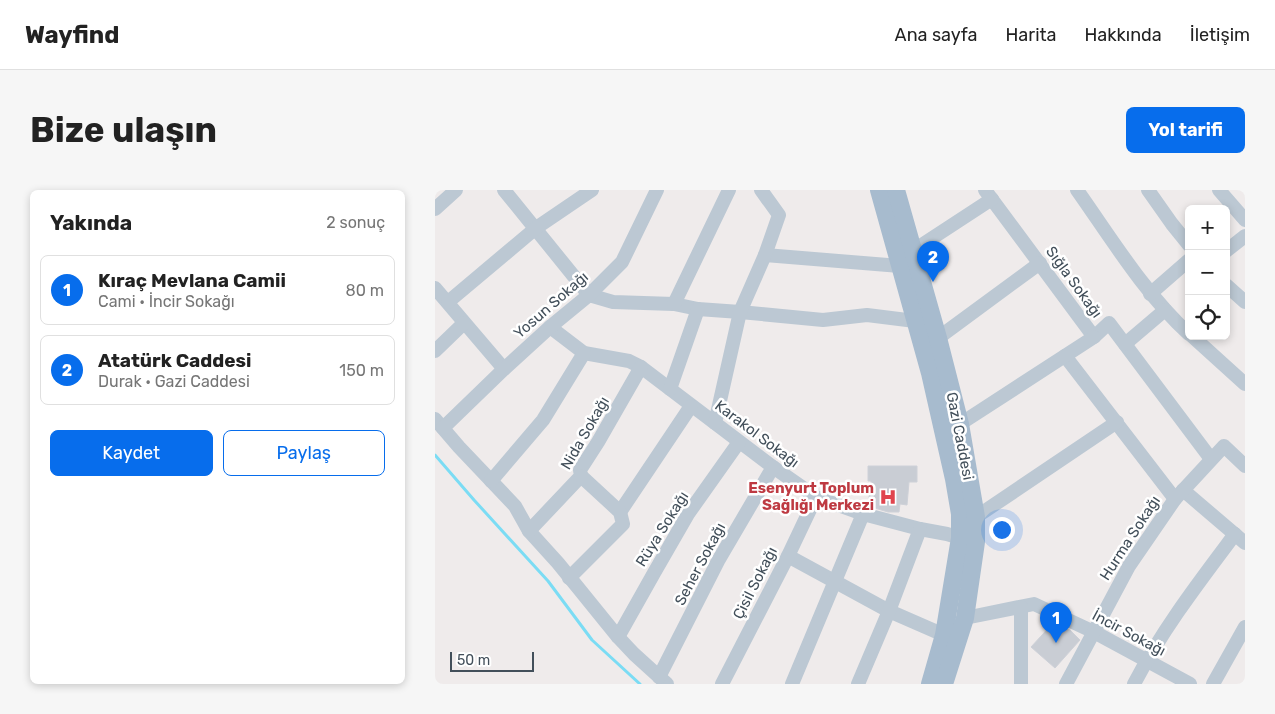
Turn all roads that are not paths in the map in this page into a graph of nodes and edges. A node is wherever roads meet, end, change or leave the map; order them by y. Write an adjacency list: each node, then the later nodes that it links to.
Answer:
1 (456, 190): 13 (street)
2 (504, 190): 15 (street)
3 (592, 190): 15 (street)
4 (657, 190): 27 (street, Yosun Sokağı)
5 (729, 190): 30 (street)
6 (761, 190): 20 (street)
7 (879, 190): 23 (main road, Gazi Caddesi)
8 (896, 190): 18 (main road, Gazi Caddesi)
9 (1077, 190): 26 (street)
10 (1148, 190): 17 (street)
11 (1219, 190): 14 (street)
12 (989, 194): 18 (street); 21 (street, Sığla Sokağı)
13 (435, 209)
14 (1245, 220)
15 (536, 228): 27 (street); 28 (street)
16 (1245, 236): 19 (street)
17 (1185, 240)
18 (914, 250): 39 (main road, Gazi Caddesi)
19 (1227, 250)
20 (765, 255): 23 (street); 33 (street)
21 (1040, 263): 38 (street, Sığla Sokağı); 39 (street)
22 (1185, 263): 26 (street)
23 (900, 266): 34 (main road, Gazi Caddesi)
24 (435, 288): 28 (street)
25 (1230, 289): 29 (street)
26 (1150, 294): 32 (street)
27 (589, 295): 30 (street); 36 (street, Yosun Sokağı)
28 (448, 302): 35 (street)
29 (1245, 302)
30 (674, 304): 31 (street)
31 (698, 309): 33 (street); 48 (street)
32 (1165, 310): 37 (street); 41 (street)
33 (740, 312): 34 (street); 52 (street)
34 (915, 321): 67 (main road, Gazi Caddesi)
35 (464, 323): 42 (street); 46 (street)
36 (550, 327): 43 (street, Karakol Sokağı); 46 (street, Yosun Sokağı)
37 (1185, 330)
38 (1094, 337): 41 (street, Sığla Sokağı); 44 (street)
39 (938, 338): 53 (main road, Gazi Caddesi)
40 (1196, 340): 47 (street)
41 (1125, 344): 55 (street, Sığla Sokağı)
42 (435, 351)
43 (584, 353): 45 (street, Karakol Sokağı); 59 (street)
44 (1065, 356): 50 (street); 53 (street)
45 (641, 367): 48 (street, Karakol Sokağı); 58 (street, Nida Sokağı)
46 (504, 369): 51 (street, Yosun Sokağı)
47 (1245, 384)
48 (670, 389): 49 (street, Karakol Sokağı)
49 (691, 406): 52 (street, Karakol Sokağı); 62 (street)
50 (1117, 422): 60 (street); 64 (street)
51 (439, 423): 59 (street)
52 (715, 423): 54 (street, Karakol Sokağı)
53 (960, 424): 64 (main road, Gazi Caddesi)
54 (739, 442): 57 (street, Karakol Sokağı); 78 (street, Rüya Sokağı)
55 (1211, 459): 56 (street, Hurma Sokağı); 60 (street, Hurma Sokağı)
56 (1245, 466)
57 (773, 467): 61 (street, Karakol Sokağı); 80 (street, Seher Sokağı)
58 (581, 476): 62 (street); 66 (street, Nida Sokağı)
59 (491, 481): 66 (street)
60 (1179, 494): 68 (street); 76 (street, Hurma Sokağı)
61 (816, 497): 63 (street, Karakol Sokağı); 69 (street, Çisil Sokağı)
62 (620, 512): 70 (street)
63 (863, 514): 65 (street, Karakol Sokağı); 71 (street)
64 (976, 517): 74 (main road, Gazi Caddesi)
65 (920, 529): 67 (street, Karakol Sokağı); 73 (street)
66 (529, 531): 70 (street)
67 (959, 538): 77 (main road, Gazi Caddesi)
68 (1240, 538): 79 (street)
69 (787, 556): 71 (street); 81 (street, Çisil Sokağı)
70 (569, 578): 78 (street)
71 (835, 581): 73 (street); 82 (street)
72 (1021, 607): 74 (street, İncir Sokağı); 76 (street, İncir Sokağı); 86 (street)
73 (889, 611): 77 (street); 83 (street)
74 (965, 618): 85 (main road, Gazi Caddesi)
75 (1245, 627): 90 (street)
76 (1094, 632): 79 (street, İncir Sokağı); 87 (street, Hurma Sokağı)
77 (944, 635): 84 (main road, Gazi Caddesi)
78 (618, 638): 80 (street)
79 (1146, 660): 88 (street); 89 (street, İncir Sokağı)
80 (663, 680)
81 (722, 684)
82 (792, 684)
83 (858, 684)
84 (929, 684)
85 (944, 684)
86 (1021, 684)
87 (1066, 684)
88 (1134, 684)
89 (1189, 684)
90 (1213, 684)

